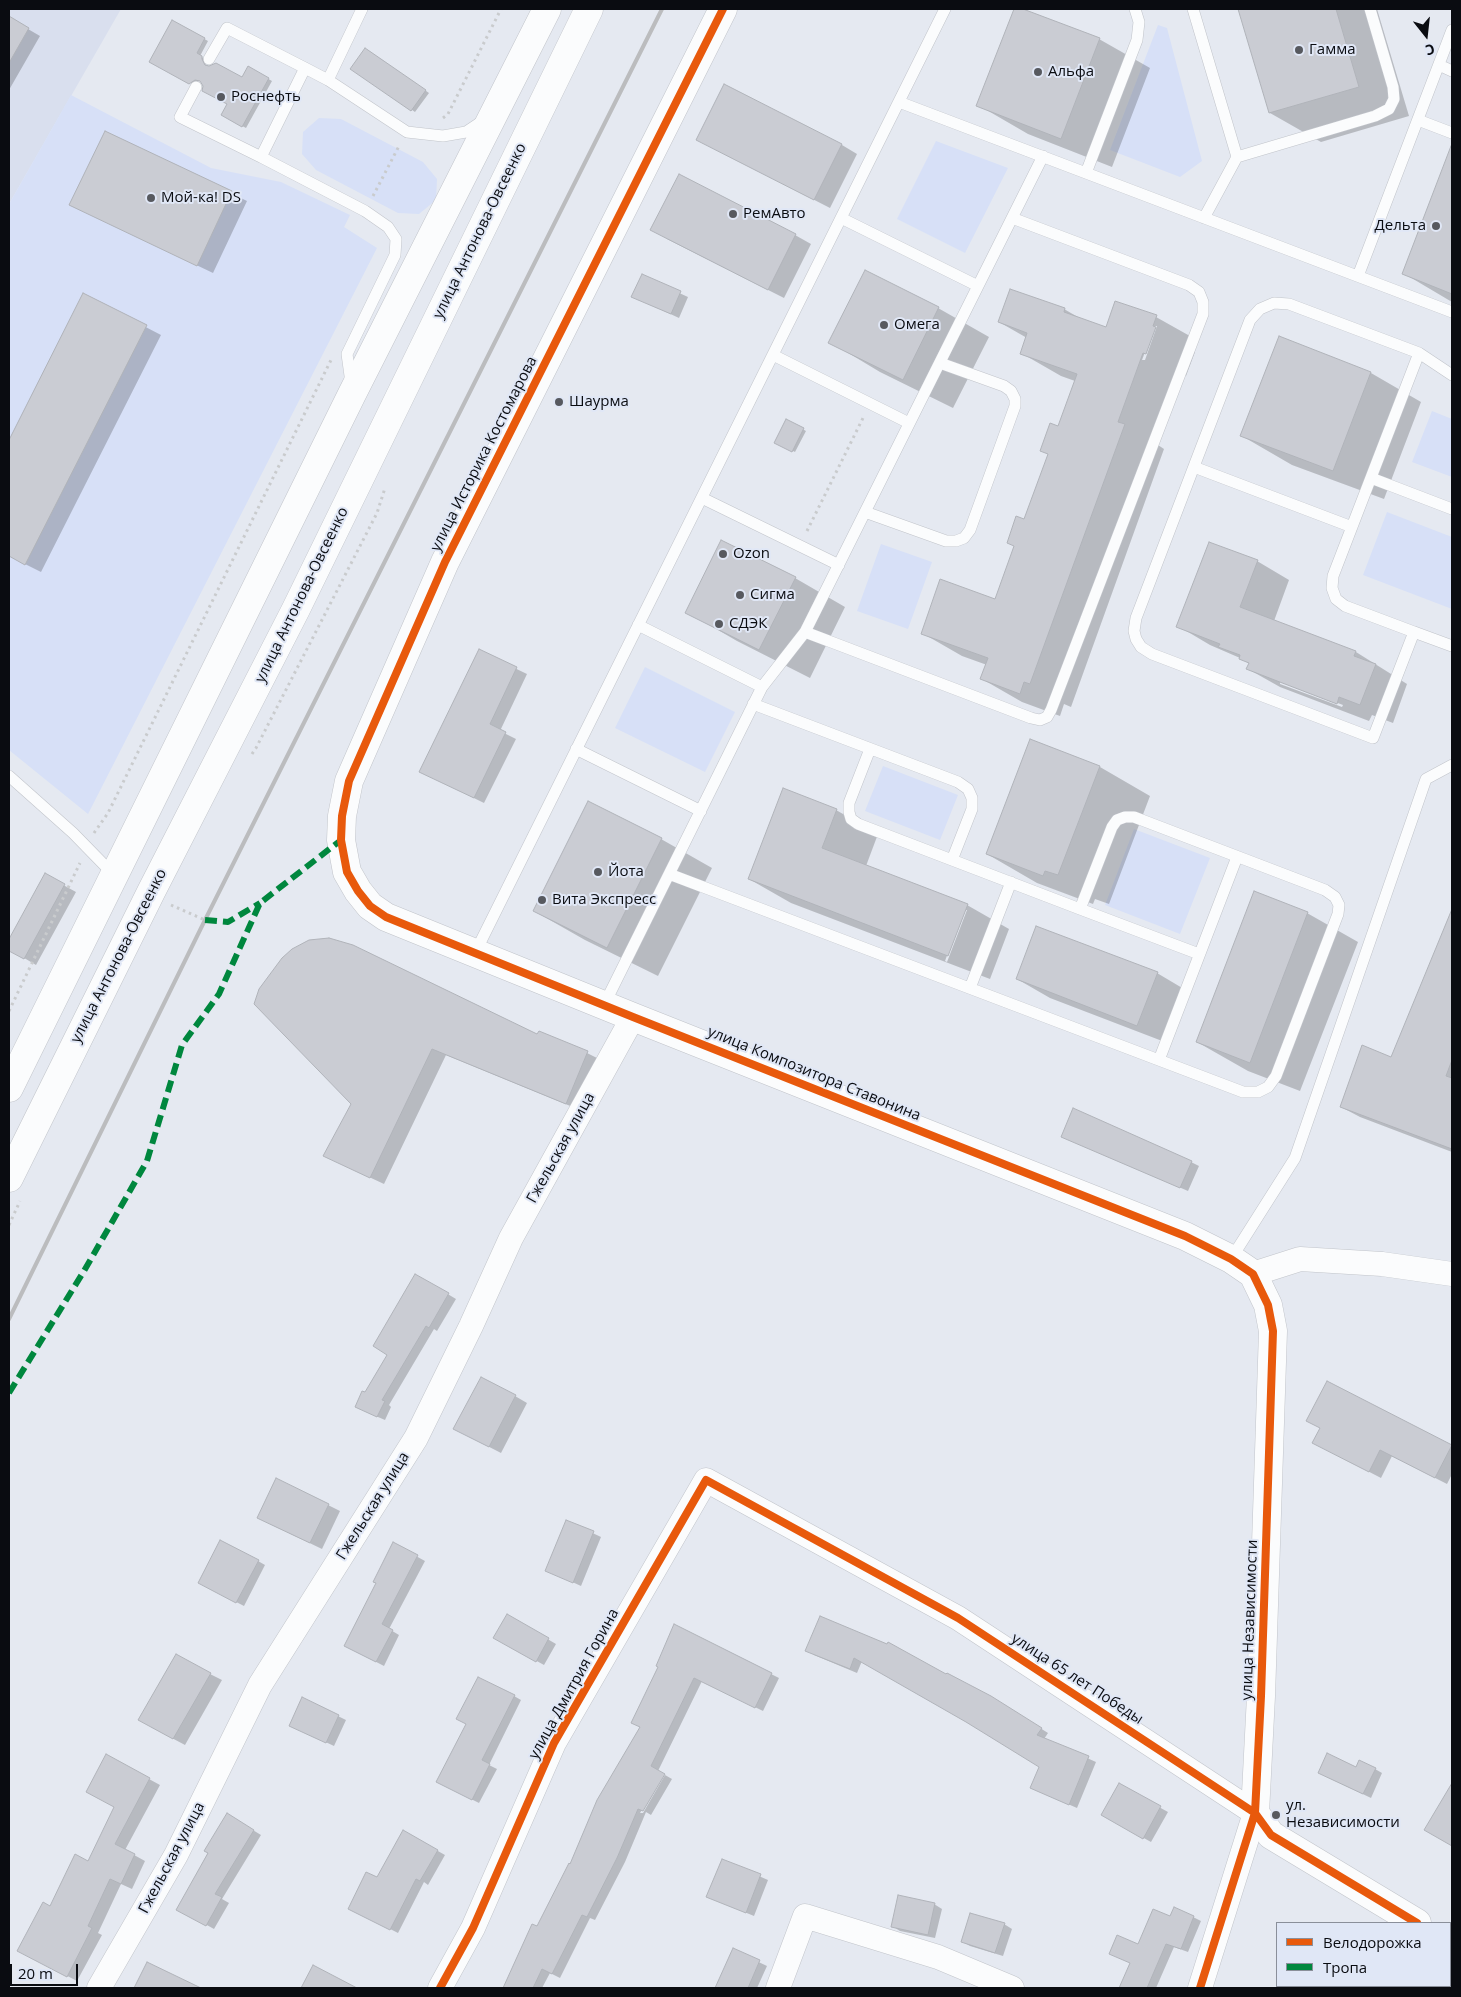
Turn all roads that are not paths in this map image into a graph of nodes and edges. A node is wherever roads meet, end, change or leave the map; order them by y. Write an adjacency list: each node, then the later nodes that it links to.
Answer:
1 (362, 9): 14 (lane)
2 (548, 9): 17 (main road)
3 (589, 9): 68 (main road, улица Антонова-Овсеенко)
4 (723, 9): 60 (main road, улица Историка Костомарова)
5 (945, 9): 16 (lane)
6 (1135, 9): 23 (lane)
7 (1193, 9): 22 (lane)
8 (1370, 9): 22 (lane)
9 (1452, 30): 11 (lane)
10 (209, 59): 12 (lane)
11 (1439, 66): 13 (lane); 18 (lane)
12 (304, 68): 14 (lane); 21 (lane)
13 (1452, 71)
14 (328, 80): 17 (lane)
15 (196, 87): 21 (lane)
16 (899, 102): 20 (lane); 24 (lane)
17 (494, 113): 34 (main road)
18 (1418, 120): 19 (lane); 27 (lane)
19 (1452, 133)
20 (1043, 156): 23 (lane); 25 (lane)
21 (261, 157): 34 (lane)
22 (1237, 157): 26 (lane)
23 (1086, 173): 26 (lane)
24 (841, 218): 28 (lane); 31 (lane)
25 (1012, 218): 28 (lane); 44 (lane)
26 (1204, 218): 27 (lane)
27 (1358, 276): 29 (lane)
28 (978, 286): 32 (lane)
29 (1452, 312)
30 (1419, 353): 33 (lane); 36 (lane); 37 (lane)
31 (772, 356): 35 (lane); 38 (lane)
32 (940, 363): 35 (lane); 40 (lane)
33 (1452, 375)
34 (352, 394): 57 (main road)
35 (909, 424): 40 (lane)
36 (1194, 467): 41 (lane); 45 (lane)
37 (1371, 478): 39 (lane); 41 (lane)
38 (702, 498): 42 (lane); 43 (lane)
39 (1452, 509)
40 (865, 512): 42 (lane)
41 (1352, 527): 45 (lane)
42 (838, 565): 44 (lane)
43 (638, 626): 47 (lane); 49 (lane)
44 (806, 632): 47 (lane)
45 (1414, 632): 46 (lane)
46 (1452, 646)
47 (762, 687): 48 (lane)
48 (753, 704): 50 (lane); 53 (lane)
49 (576, 749): 53 (lane); 61 (lane)
50 (870, 749): 55 (lane); 55 (lane)
51 (1452, 765): 69 (lane)
52 (9, 776): 57 (lane)
53 (700, 810): 56 (lane)
54 (1237, 857): 59 (lane); 62 (lane); 66 (lane)
55 (952, 860): 58 (lane)
56 (669, 874): 63 (lane); 64 (lane)
57 (115, 876): 67 (main road)
58 (1011, 882): 59 (lane); 63 (lane)
59 (1080, 909): 62 (lane)
60 (386, 917): 61 (main road, улица Композитора Ставонина)
61 (475, 953): 64 (main road, улица Композитора Ставонина)
62 (1199, 954): 66 (lane)
63 (970, 988): 66 (lane)
64 (604, 1005): 65 (main road, улица Композитора Ставонина)
65 (634, 1017): 69 (main road, улица Композитора Ставонина); 75 (street, Гжельская улица)
66 (1159, 1060)
67 (9, 1088)
68 (9, 1178)
69 (1231, 1259): 70 (main road, улица Независимости)
70 (1253, 1274): 71 (street); 73 (main road, улица Независимости)
71 (1452, 1274)
72 (706, 1480): 73 (street, улица 65 лет Победы); 76 (street, улица Дмитрия Горина)
73 (1255, 1813): 74 (main road, улица 65 лет Победы); 79 (street, улица Независимости)
74 (1415, 1922)
75 (99, 1988)
76 (440, 1988)
77 (778, 1988): 78 (street)
78 (1012, 1988)
79 (1200, 1988)

